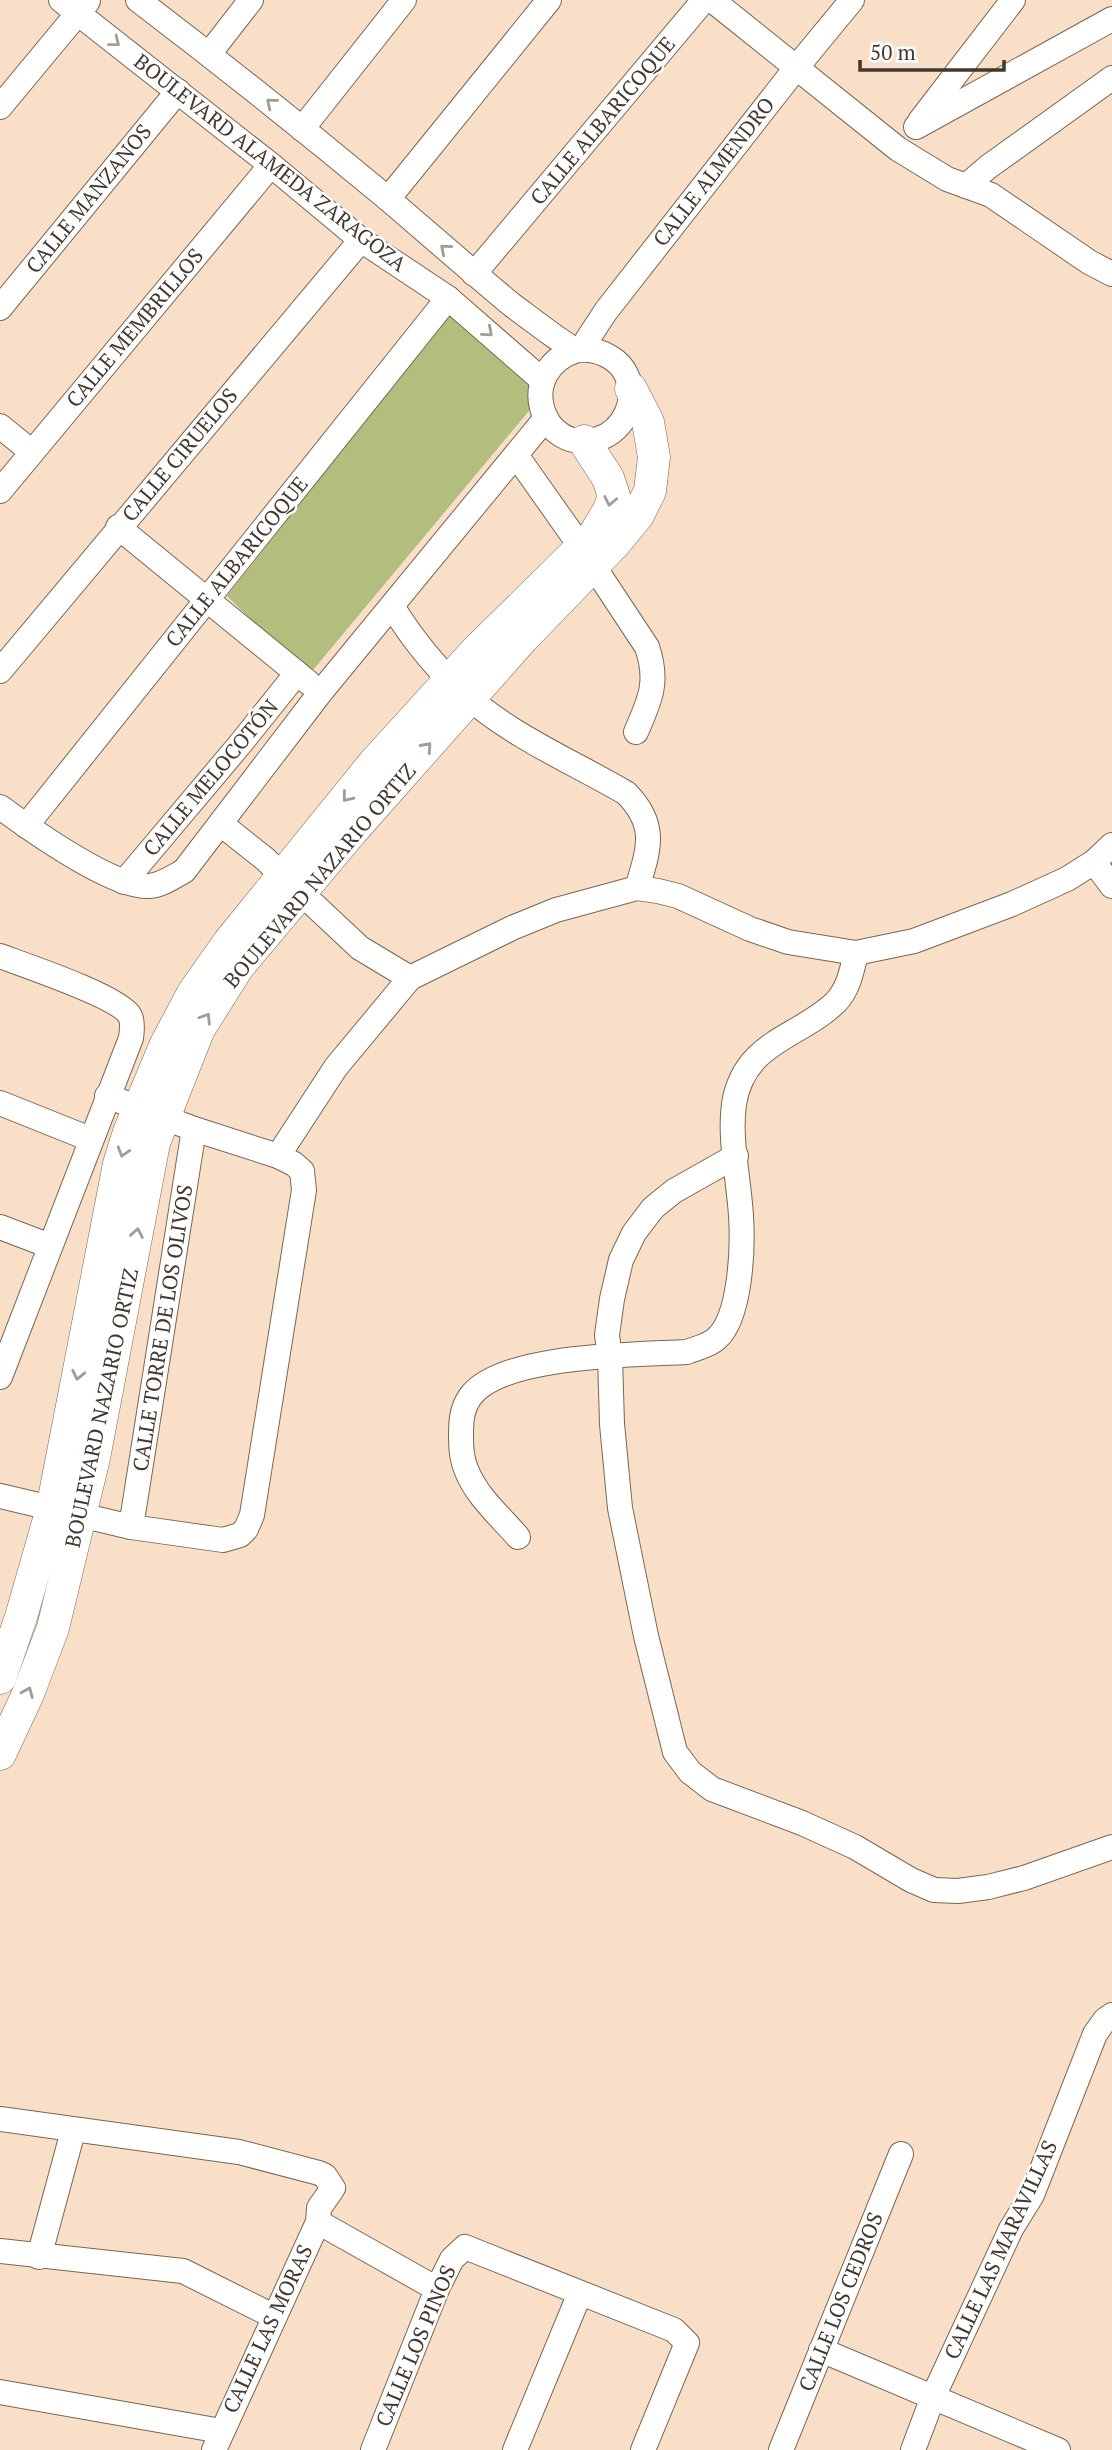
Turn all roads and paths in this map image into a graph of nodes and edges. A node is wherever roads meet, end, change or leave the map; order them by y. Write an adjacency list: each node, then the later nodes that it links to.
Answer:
1 (138, 0): 11 (street, BOULEVARD ALAMEDA ZARAGOZA)
2 (251, 0): 11 (street)
3 (404, 0): 17 (street)
4 (549, 0): 21 (street)
5 (704, 0): 23 (street, CALLE ALBARICOQUE)
6 (712, 0): 12 (street)
7 (852, 0): 12 (street, CALLE ALMENDRO)
8 (1013, 0): 16 (street)
9 (76, 4): 14 (street, BOULEVARD ALAMEDA ZARAGOZA, one-way to 14); 15 (street)
10 (1112, 19): 16 (street)
11 (209, 54): 17 (street, BOULEVARD ALAMEDA ZARAGOZA, one-way to 11)
12 (796, 68): 18 (street); 27 (street, CALLE ALMENDRO)
13 (1112, 78): 20 (street)
14 (178, 91): 19 (street, BOULEVARD ALAMEDA ZARAGOZA); 26 (street, CALLE MANZANOS)
15 (0, 107)
16 (916, 127): 18 (street)
17 (302, 128): 21 (street, BOULEVARD ALAMEDA ZARAGOZA)
18 (898, 149): 20 (street)
19 (271, 165): 22 (street, BOULEVARD ALAMEDA ZARAGOZA); 33 (street, CALLE MEMBRILLOS)
20 (966, 186): 24 (street)
21 (388, 200): 23 (street, BOULEVARD ALAMEDA ZARAGOZA, one-way to 21)
22 (361, 240): 25 (street, BOULEVARD ALAMEDA ZARAGOZA); 36 (street, CALLE CIRUELOS)
23 (474, 274): 27 (street, BOULEVARD ALAMEDA ZARAGOZA)
24 (1112, 274)
25 (448, 298): 28 (street, BOULEVARD ALAMEDA ZARAGOZA, one-way to 28); 38 (street, CALLE ALBARICOQUE)
26 (0, 308)
27 (583, 350): 28 (street); 29 (street, BOULEVARD ALAMEDA ZARAGOZA)
28 (542, 380): 30 (street)
29 (631, 389): 32 (street); 37 (main road, BOULEVARD NAZARIO ORTIZ)
30 (546, 418): 32 (street); 34 (street)
31 (0, 426): 33 (street)
32 (584, 441): 37 (main road, BOULEVARD NAZARIO ORTIZ, one-way to 37)
33 (32, 452): 35 (street, CALLE MEMBRILLOS)
34 (516, 454): 37 (street); 39 (street)
35 (0, 491)
36 (118, 527): 38 (street); 40 (street, CALLE CIRUELOS)
37 (587, 556): 42 (main road, BOULEVARD NAZARIO ORTIZ); 44 (street)
38 (208, 599): 41 (street); 47 (street, CALLE ALBARICOQUE)
39 (392, 606): 42 (street); 43 (street)
40 (0, 671)
41 (297, 673): 43 (street); 49 (street, CALLE MELOCOTÓN)
42 (459, 689): 50 (main road, BOULEVARD NAZARIO ORTIZ); 52 (street)
43 (320, 692): 46 (street)
44 (636, 732)
45 (0, 807): 47 (street)
46 (221, 824): 49 (street); 50 (street)
47 (26, 826): 49 (street)
48 (1103, 853): 51 (street); 53 (street)
49 (124, 882)
50 (291, 884): 55 (street); 58 (main road, BOULEVARD NAZARIO ORTIZ)
51 (1112, 886)
52 (637, 888): 53 (street); 55 (street)
53 (856, 953): 62 (street)
54 (0, 956): 56 (street)
55 (410, 978): 61 (street)
56 (107, 1096): 58 (street); 60 (street)
57 (0, 1103): 60 (street)
58 (151, 1113): 59 (street); 68 (main road, BOULEVARD NAZARIO ORTIZ)
59 (194, 1129): 61 (street); 69 (street, CALLE TORRE DE LOS OLIVOS)
60 (90, 1139): 64 (street)
61 (278, 1156): 69 (street)
62 (736, 1156): 65 (street); 65 (street)
63 (0, 1227): 64 (street)
64 (50, 1246): 66 (street)
65 (610, 1357): 70 (street); 73 (street)
66 (2, 1364)
67 (0, 1496): 68 (street)
68 (66, 1512): 69 (street); 71 (main road, BOULEVARD NAZARIO ORTIZ); 72 (main road, BOULEVARD NAZARIO ORTIZ, one-way to 68)
69 (131, 1527)
70 (518, 1537)
71 (0, 1678)
72 (0, 1754)
73 (1112, 1847)
74 (1112, 2015): 86 (street, CALLE LAS MARAVILLAS)
75 (0, 2119): 76 (street)
76 (73, 2131): 78 (street, CALLE LAS MORAS); 80 (street)
77 (901, 2154): 84 (street, CALLE LOS CEDROS)
78 (318, 2215): 81 (street); 83 (street, CALLE LAS MORAS)
79 (0, 2251): 80 (street)
80 (38, 2257): 83 (street)
81 (438, 2290): 82 (street, CALLE LOS PINOS); 89 (street, CALLE LOS PINOS)
82 (580, 2293): 90 (street); 91 (street)
83 (273, 2316): 87 (street, CALLE LAS MORAS)
84 (821, 2350): 86 (street); 92 (street, CALLE LOS CEDROS)
85 (0, 2392): 87 (street)
86 (933, 2397): 88 (street); 93 (street, CALLE LAS MARAVILLAS)
87 (217, 2440)
88 (1055, 2449)
89 (373, 2450)
90 (514, 2450)
91 (643, 2450)
92 (781, 2450)
93 (913, 2450)

